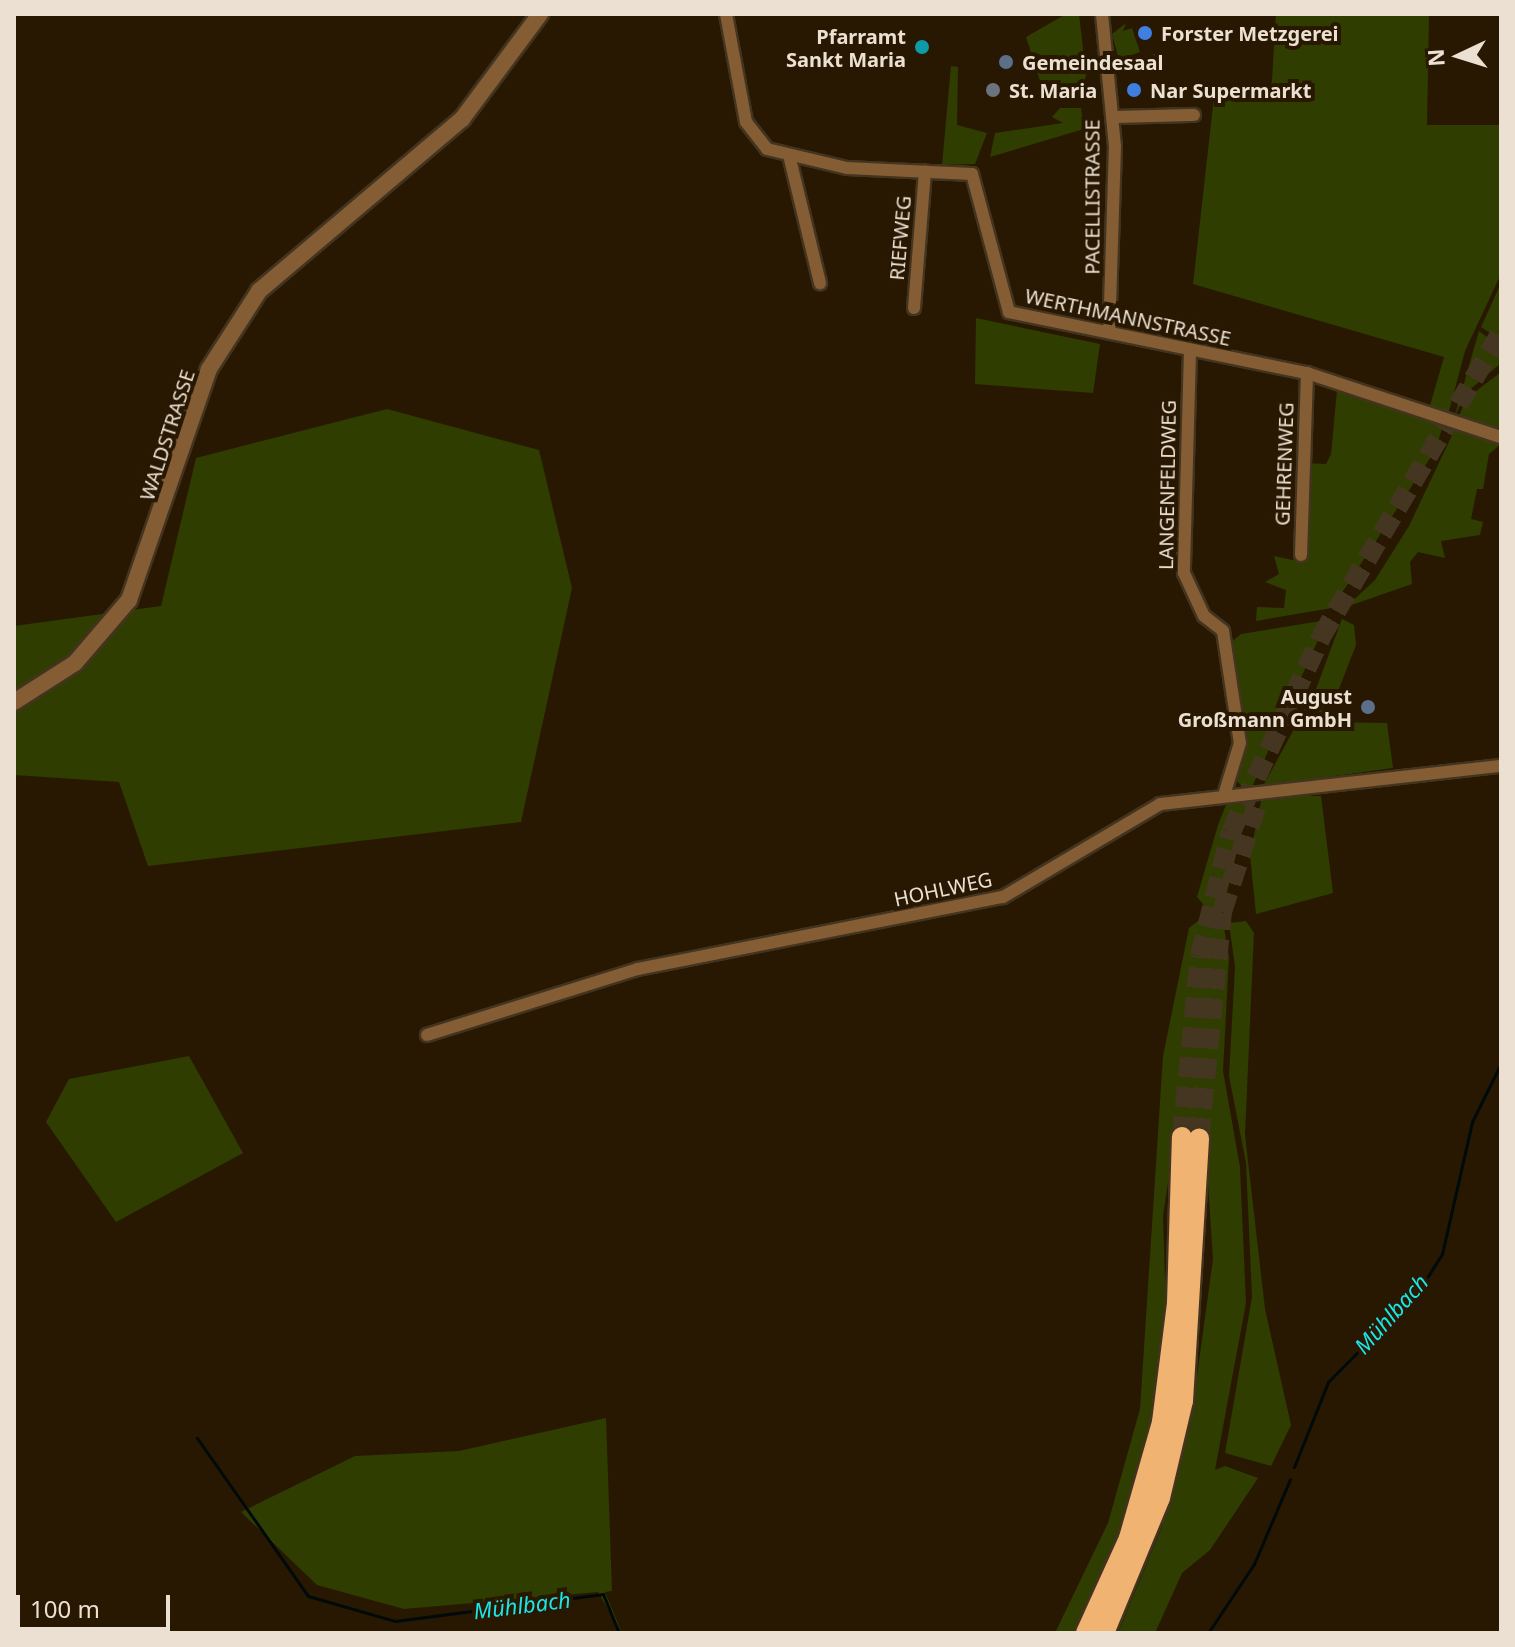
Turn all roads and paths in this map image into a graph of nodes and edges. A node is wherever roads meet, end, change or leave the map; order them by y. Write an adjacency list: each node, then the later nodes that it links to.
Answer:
1 (540, 14): 15 (street, WALDSTRASSE)
2 (726, 14): 6 (street, WERTHMANNSTRASSE)
3 (1102, 14): 5 (street, PACELLISTRASSE)
4 (1194, 115): 5 (street)
5 (1112, 117): 10 (street, PACELLISTRASSE)
6 (790, 159): 7 (street, WERTHMANNSTRASSE); 8 (street)
7 (925, 171): 9 (street, RIEFWEG); 10 (street, WERTHMANNSTRASSE)
8 (820, 283)
9 (914, 308)
10 (1109, 332): 11 (street, WERTHMANNSTRASSE)
11 (1190, 352): 12 (street, WERTHMANNSTRASSE); 17 (street, LANGENFELDWEG)
12 (1307, 373): 13 (street, WERTHMANNSTRASSE); 14 (street, GEHRENWEG)
13 (1501, 437)
14 (1301, 555)
15 (14, 702)
16 (1501, 766): 17 (street, HOHLWEG)
17 (1225, 792): 18 (street, HOHLWEG)
18 (427, 1035)
19 (1086, 1633): 20 (highway)
20 (1104, 1633)

